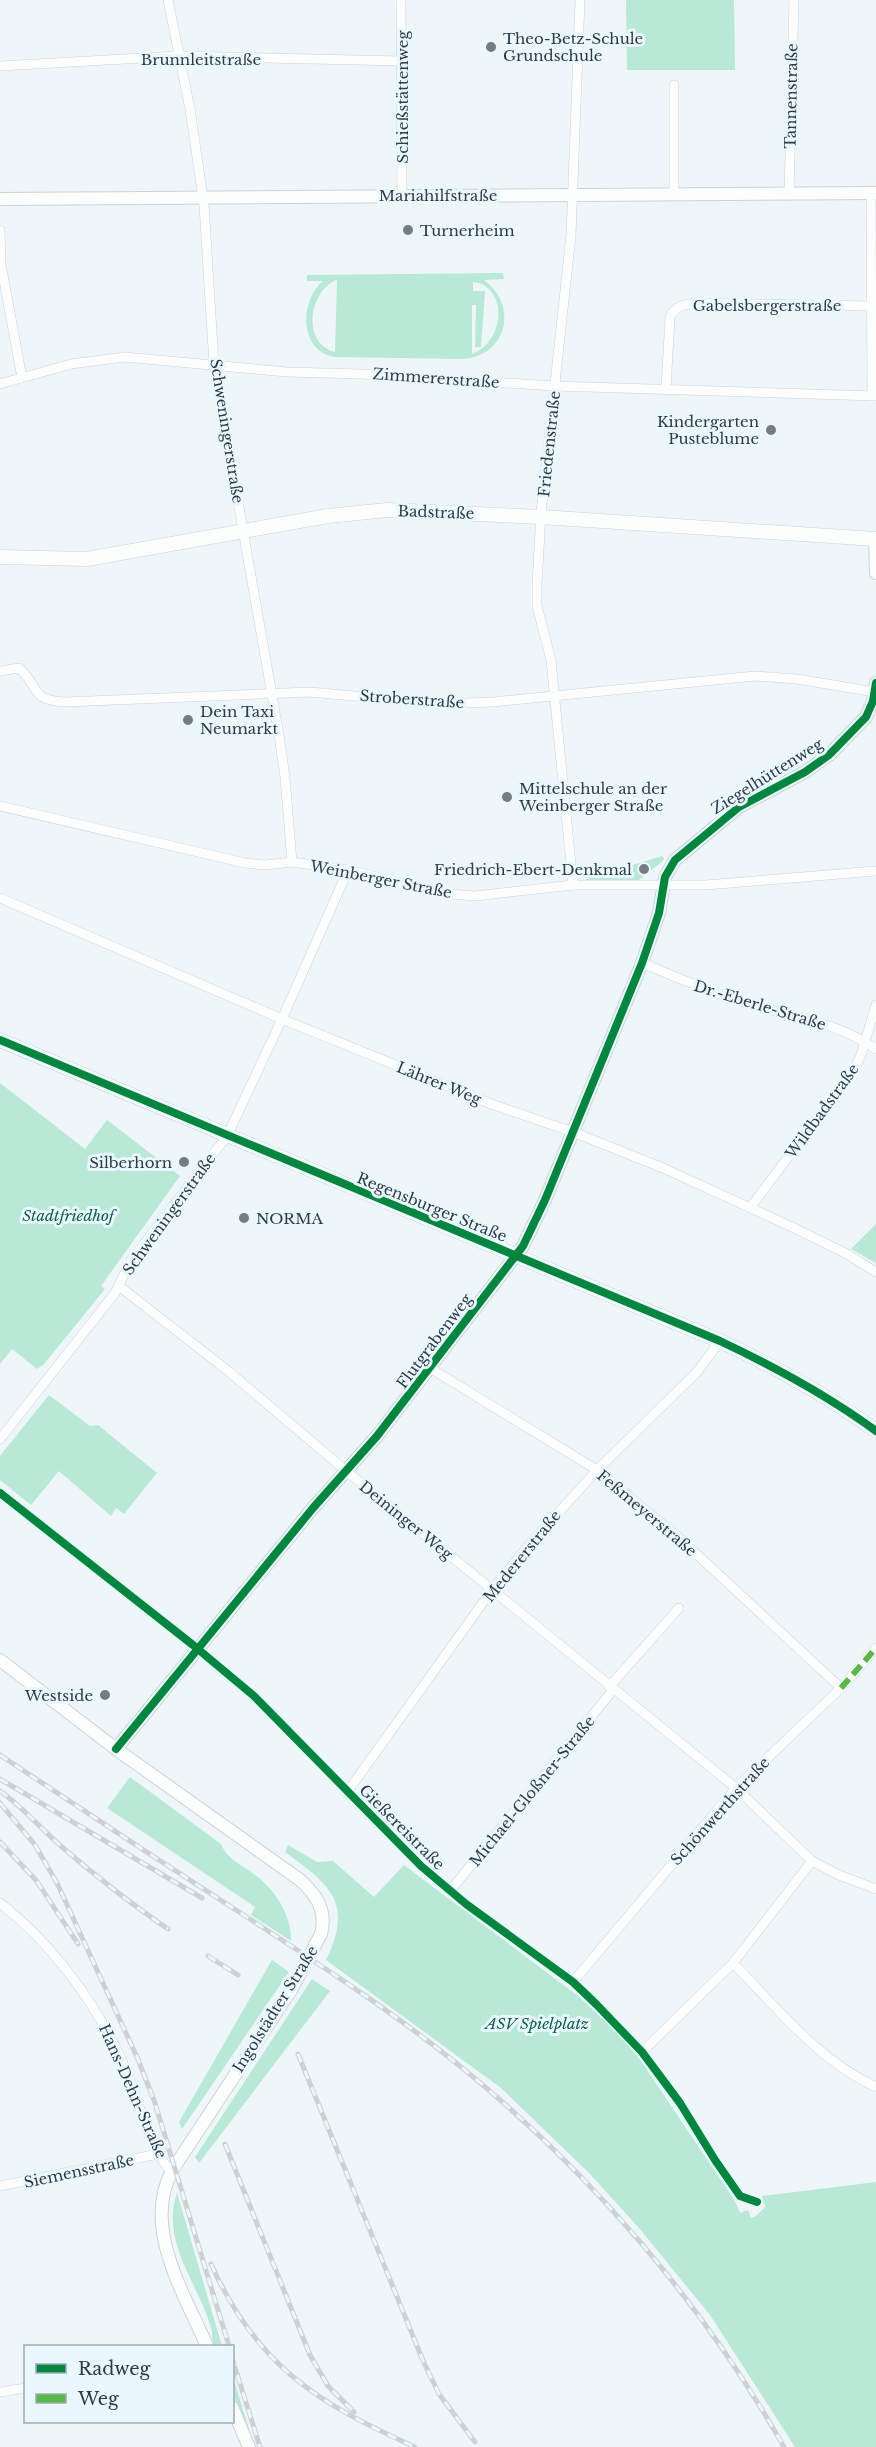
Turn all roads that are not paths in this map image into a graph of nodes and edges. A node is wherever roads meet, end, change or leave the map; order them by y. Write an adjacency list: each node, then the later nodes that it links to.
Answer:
1 (168, 0): 5 (street, Schweningerstraße)
2 (401, 0): 6 (street, Schießstättenweg)
3 (580, 0): 13 (street, Friedenstraße)
4 (794, 0): 9 (street, Tannenstraße)
5 (178, 56): 6 (street, Brunnleitstraße); 7 (street, Brunnleitstraße); 14 (street, Schweningerstraße)
6 (402, 61): 12 (street, Schießstättenweg)
7 (0, 66)
8 (674, 86): 11 (street)
9 (789, 193): 10 (street, Mariahilfstraße); 11 (street, Mariahilfstraße)
10 (873, 193): 18 (street)
11 (674, 194): 13 (street, Mariahilfstraße)
12 (402, 195): 13 (street, Mariahilfstraße); 14 (street, Mariahilfstraße)
13 (574, 195): 22 (street, Friedenstraße)
14 (203, 197): 15 (street, Mariahilfstraße); 19 (street, Schweningerstraße)
15 (0, 199)
16 (0, 230): 17 (street)
17 (1, 265): 20 (street)
18 (871, 306): 23 (street, Gabelsbergerstraße); 24 (street)
19 (214, 364): 20 (street, Zimmererstraße); 22 (street, Zimmererstraße); 26 (street, Schweningerstraße)
20 (22, 378): 21 (street, Zimmererstraße)
21 (0, 384)
22 (555, 386): 23 (street, Zimmererstraße); 25 (street, Friedenstraße)
23 (666, 389): 24 (street, Zimmererstraße)
24 (874, 396)
25 (541, 517): 26 (main road, Badstraße); 27 (main road, Badstraße); 33 (street, Friedenstraße)
26 (244, 532): 28 (main road, Badstraße); 32 (street, Schweningerstraße)
27 (875, 538): 29 (street)
28 (0, 558)
29 (876, 573)
30 (0, 671): 32 (street, Stroberstraße)
31 (875, 688): 33 (street, Stroberstraße); 39 (street, Ziegelhüttenweg)
32 (271, 693): 33 (street, Stroberstraße); 35 (street, Schweningerstraße)
33 (555, 696): 38 (street, Friedenstraße)
34 (0, 806): 35 (street, Weinberger Straße)
35 (292, 862): 36 (street, Weinberger Straße)
36 (348, 870): 38 (street, Weinberger Straße); 43 (street, Schweningerstraße)
37 (876, 871): 39 (street, Weinberger Straße)
38 (573, 885): 39 (street, Weinberger Straße)
39 (663, 885): 41 (street, Flutgrabenweg)
40 (0, 898): 43 (street, Lährer Weg)
41 (642, 963): 45 (street, Dr.-Eberle-Straße); 47 (street, Flutgrabenweg)
42 (876, 1005): 45 (street, Wildbadstraße)
43 (282, 1019): 47 (street, Lährer Weg); 48 (street, Schweningerstraße)
44 (0, 1040): 48 (main road, Regensburger Straße)
45 (865, 1042): 46 (street, Dr.-Eberle-Straße); 49 (street, Wildbadstraße)
46 (876, 1049)
47 (573, 1132): 49 (street, Lährer Weg); 50 (street, Flutgrabenweg)
48 (227, 1136): 50 (main road, Regensburger Straße); 52 (street, Schweningerstraße)
49 (750, 1208): 51 (street, Lährer Weg)
50 (515, 1256): 53 (main road, Regensburger Straße); 54 (street, Flutgrabenweg)
51 (876, 1272)
52 (119, 1286): 56 (street, Schweningerstraße); 58 (street, Deininger Weg)
53 (720, 1341): 55 (main road, Regensburger Straße); 57 (street, Medererstraße)
54 (430, 1368): 57 (street, Feßmeyerstraße); 58 (street, Flutgrabenweg)
55 (876, 1431)
56 (0, 1439)
57 (597, 1470): 60 (street, Medererstraße); 66 (street, Feßmeyerstraße)
58 (346, 1471): 60 (street, Deininger Weg); 63 (street, Flutgrabenweg)
59 (0, 1493): 63 (street, Gießereistraße)
60 (492, 1590): 65 (street, Deininger Weg); 69 (street, Medererstraße)
61 (679, 1608): 65 (street)
62 (876, 1648): 66 (street, Schönwerthstraße)
63 (199, 1649): 67 (street, Flutgrabenweg); 69 (street, Gießereistraße)
64 (0, 1660): 67 (street, Ingolstädter Straße)
65 (611, 1688): 68 (street, Deininger Weg); 72 (street, Michael-Gloßner-Straße)
66 (841, 1688): 68 (street, Schönwerthstraße)
67 (116, 1749): 79 (street, Ingolstädter Straße, bridge)
68 (736, 1788): 70 (street, Deininger Weg); 75 (street, Schönwerthstraße)
69 (348, 1791): 72 (street, Gießereistraße)
70 (812, 1861): 71 (street, Deininger Weg); 74 (street)
71 (876, 1889)
72 (450, 1891): 75 (street, Gießereistraße)
73 (0, 1903): 78 (street, Hans-Dehn-Straße)
74 (733, 1963): 76 (street); 77 (street)
75 (573, 1982): 76 (street, Gießereistraße)
76 (642, 2052): 81 (street, Gießereistraße)
77 (876, 2087)
78 (158, 2154): 79 (street, Hans-Dehn-Straße); 80 (street, Siemensstraße)
79 (171, 2171): 82 (street, Ingolstädter Straße)
80 (0, 2186)
81 (757, 2202)
82 (206, 2345)
83 (24, 2388): 84 (street)
84 (0, 2392)
85 (234, 2411): 86 (street)
86 (249, 2447)

